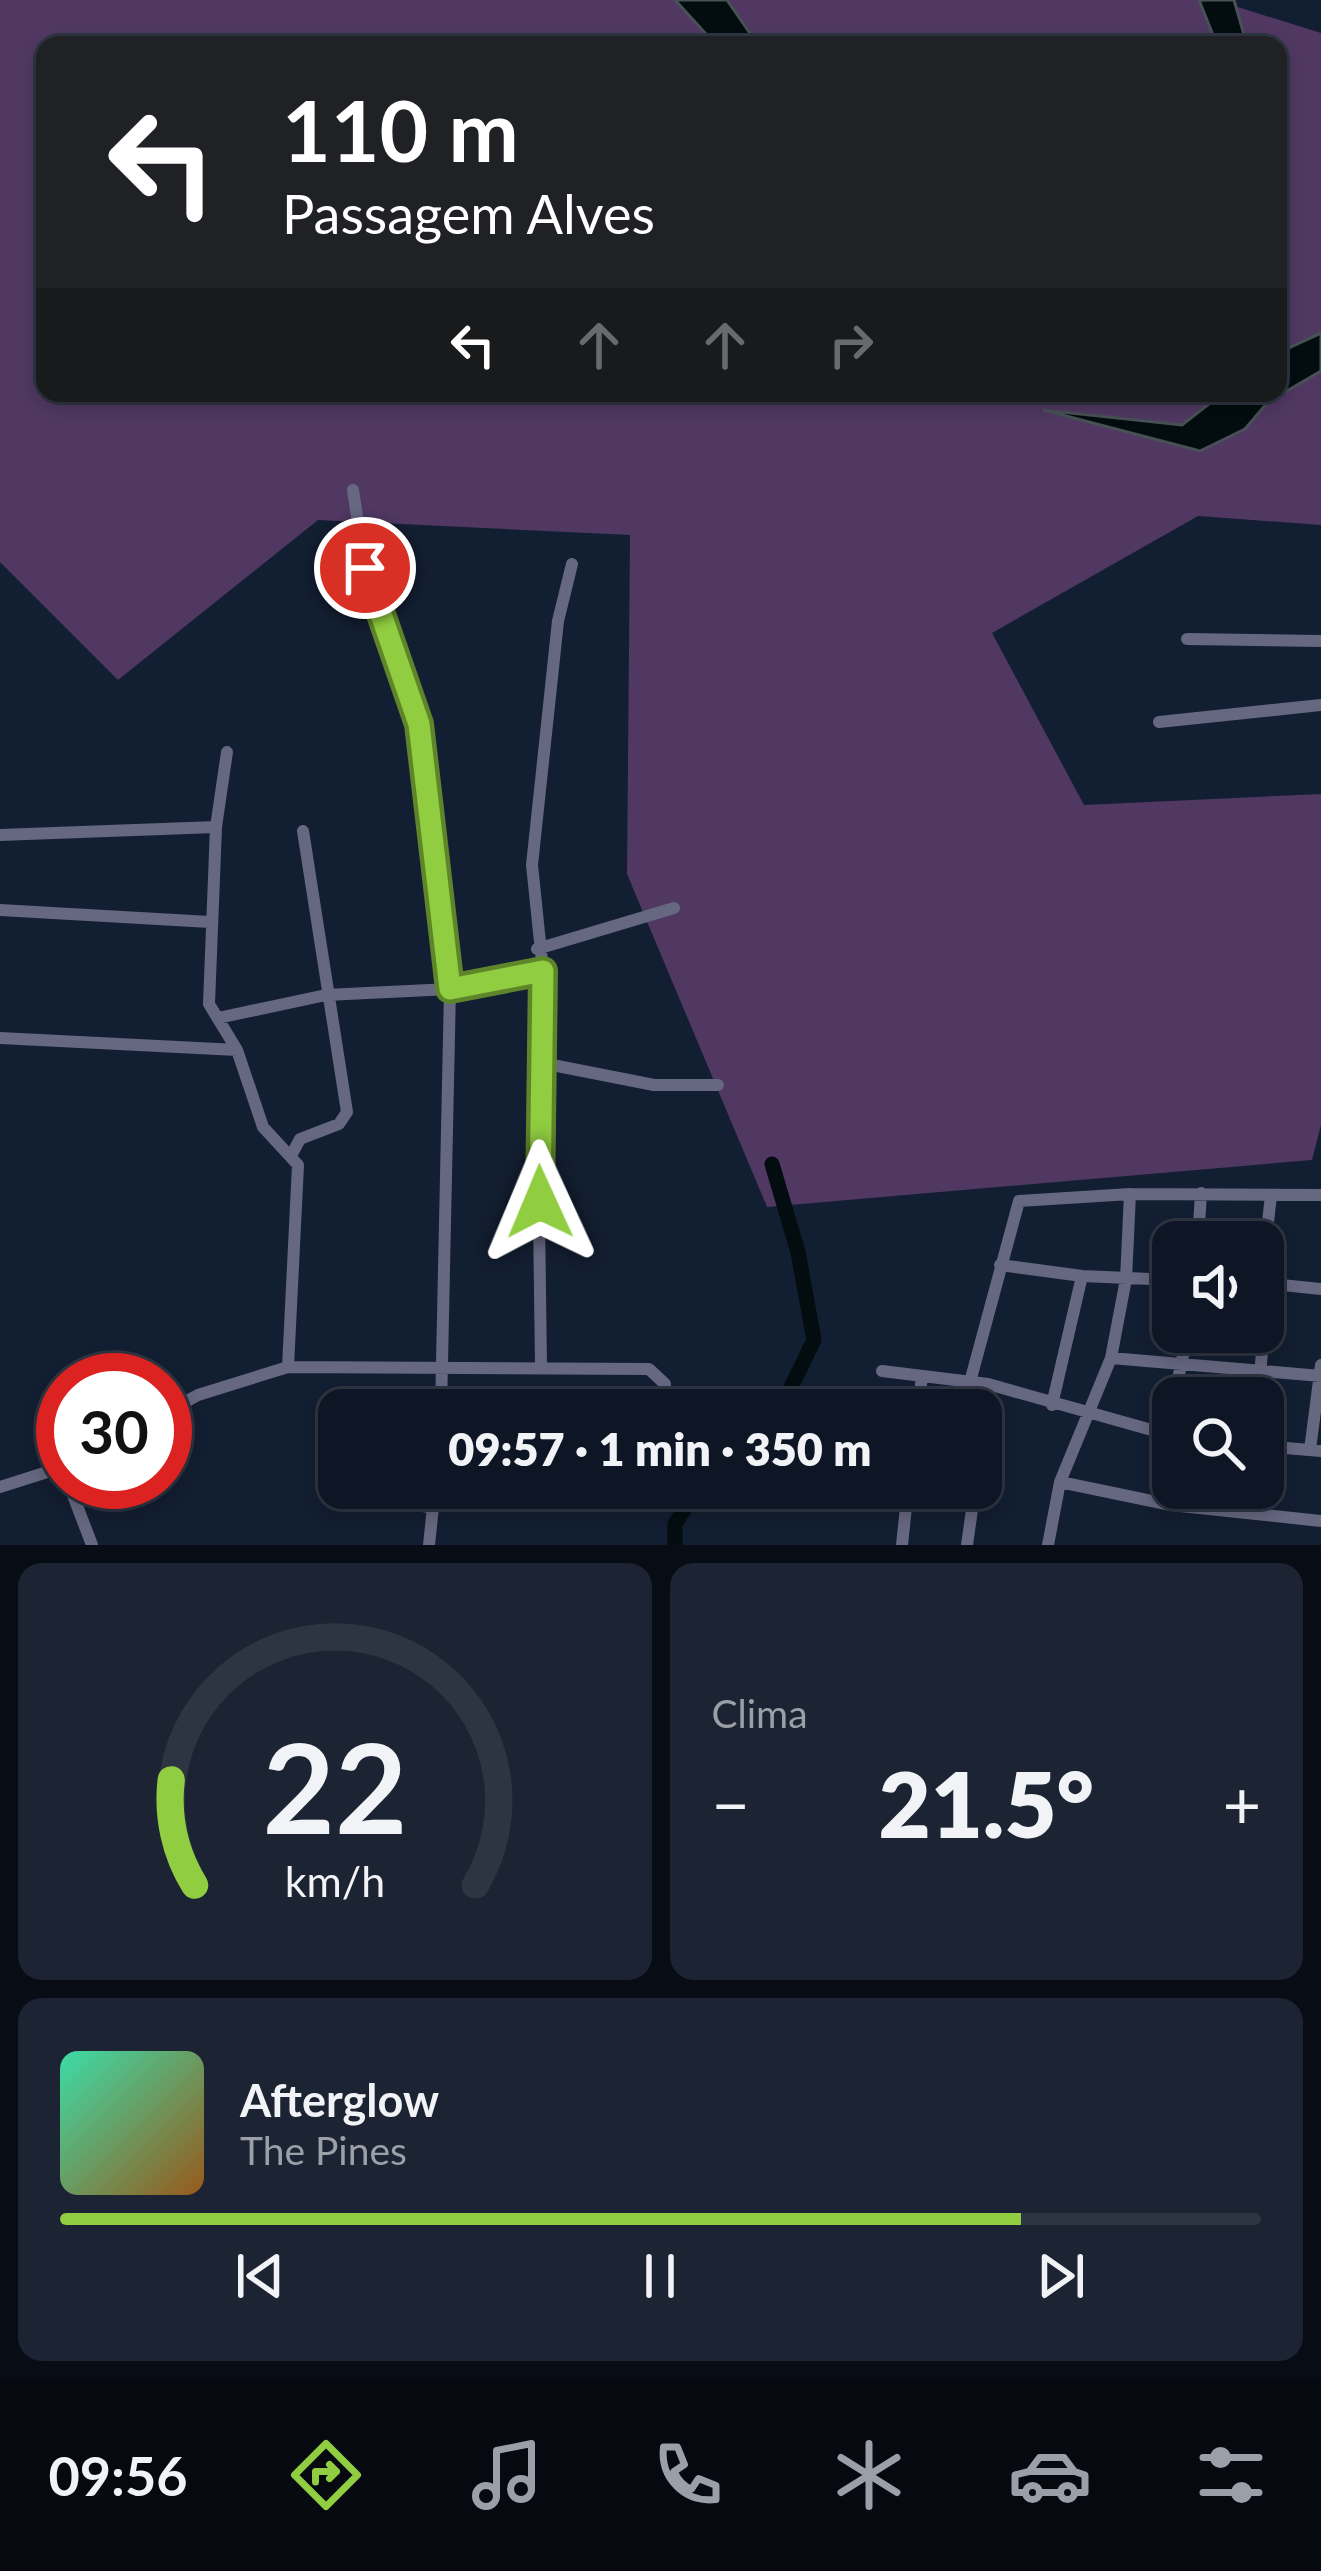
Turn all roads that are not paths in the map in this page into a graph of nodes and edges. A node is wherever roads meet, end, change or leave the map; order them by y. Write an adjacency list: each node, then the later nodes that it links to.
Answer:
1 (353, 490): 16 (street)
2 (572, 564): 14 (street)
3 (1187, 639): 4 (street)
4 (1321, 641)
5 (1321, 706): 6 (street)
6 (1160, 722)
7 (227, 752): 8 (street)
8 (216, 827): 10 (street); 13 (street)
9 (303, 831): 17 (street)
10 (0, 836)
11 (674, 908): 14 (street)
12 (0, 910): 13 (street)
13 (210, 922): 18 (street)
14 (537, 949): 15 (street)
15 (543, 971): 16 (street); 21 (street)
16 (450, 989): 17 (street); 43 (street)
17 (326, 995): 18 (street); 23 (street)
18 (218, 1018): 20 (street)
19 (0, 1038): 20 (street)
20 (237, 1050): 23 (street)
21 (538, 1062): 22 (street); 41 (street)
22 (718, 1085)
23 (292, 1154): 40 (street)
24 (1201, 1193): 25 (street); 26 (street); 28 (street)
25 (1130, 1194): 30 (street); 32 (street)
26 (1271, 1195): 27 (street); 29 (street)
27 (1321, 1195)
28 (1199, 1221)
29 (1268, 1221)
30 (1000, 1265): 31 (street); 50 (street)
31 (1082, 1276): 32 (street); 57 (street)
32 (1126, 1280): 33 (street); 38 (street)
33 (1152, 1280)
34 (1284, 1282): 35 (street)
35 (1321, 1289)
36 (1186, 1353): 42 (street)
37 (1261, 1353): 45 (street)
38 (1111, 1358): 42 (street); 58 (street)
39 (1321, 1365): 47 (street)
40 (288, 1367): 43 (street); 56 (street)
41 (541, 1367): 43 (street); 53 (street)
42 (1184, 1368): 45 (street); 48 (street)
43 (444, 1369): 52 (street)
44 (882, 1372): 46 (street)
45 (1261, 1372): 47 (street); 49 (street)
46 (922, 1376): 50 (street); 54 (street)
47 (1320, 1376): 61 (street)
48 (1181, 1377)
49 (1260, 1377)
50 (970, 1382): 51 (street)
51 (988, 1384): 55 (street); 57 (street)
52 (443, 1389)
53 (664, 1389)
54 (920, 1389)
55 (987, 1389)
56 (192, 1398)
57 (1052, 1405): 58 (street)
58 (1084, 1415): 59 (street); 63 (street)
59 (1152, 1432)
60 (1284, 1448): 61 (street)
61 (1315, 1450)
62 (36, 1476): 64 (street)
63 (1060, 1482): 69 (street); 74 (street)
64 (0, 1487)
65 (78, 1509): 70 (street)
66 (435, 1509): 71 (street)
67 (906, 1509): 72 (street)
68 (971, 1509): 73 (street)
69 (1321, 1521)
70 (92, 1545)
71 (428, 1545)
72 (902, 1545)
73 (967, 1545)
74 (1048, 1545)

